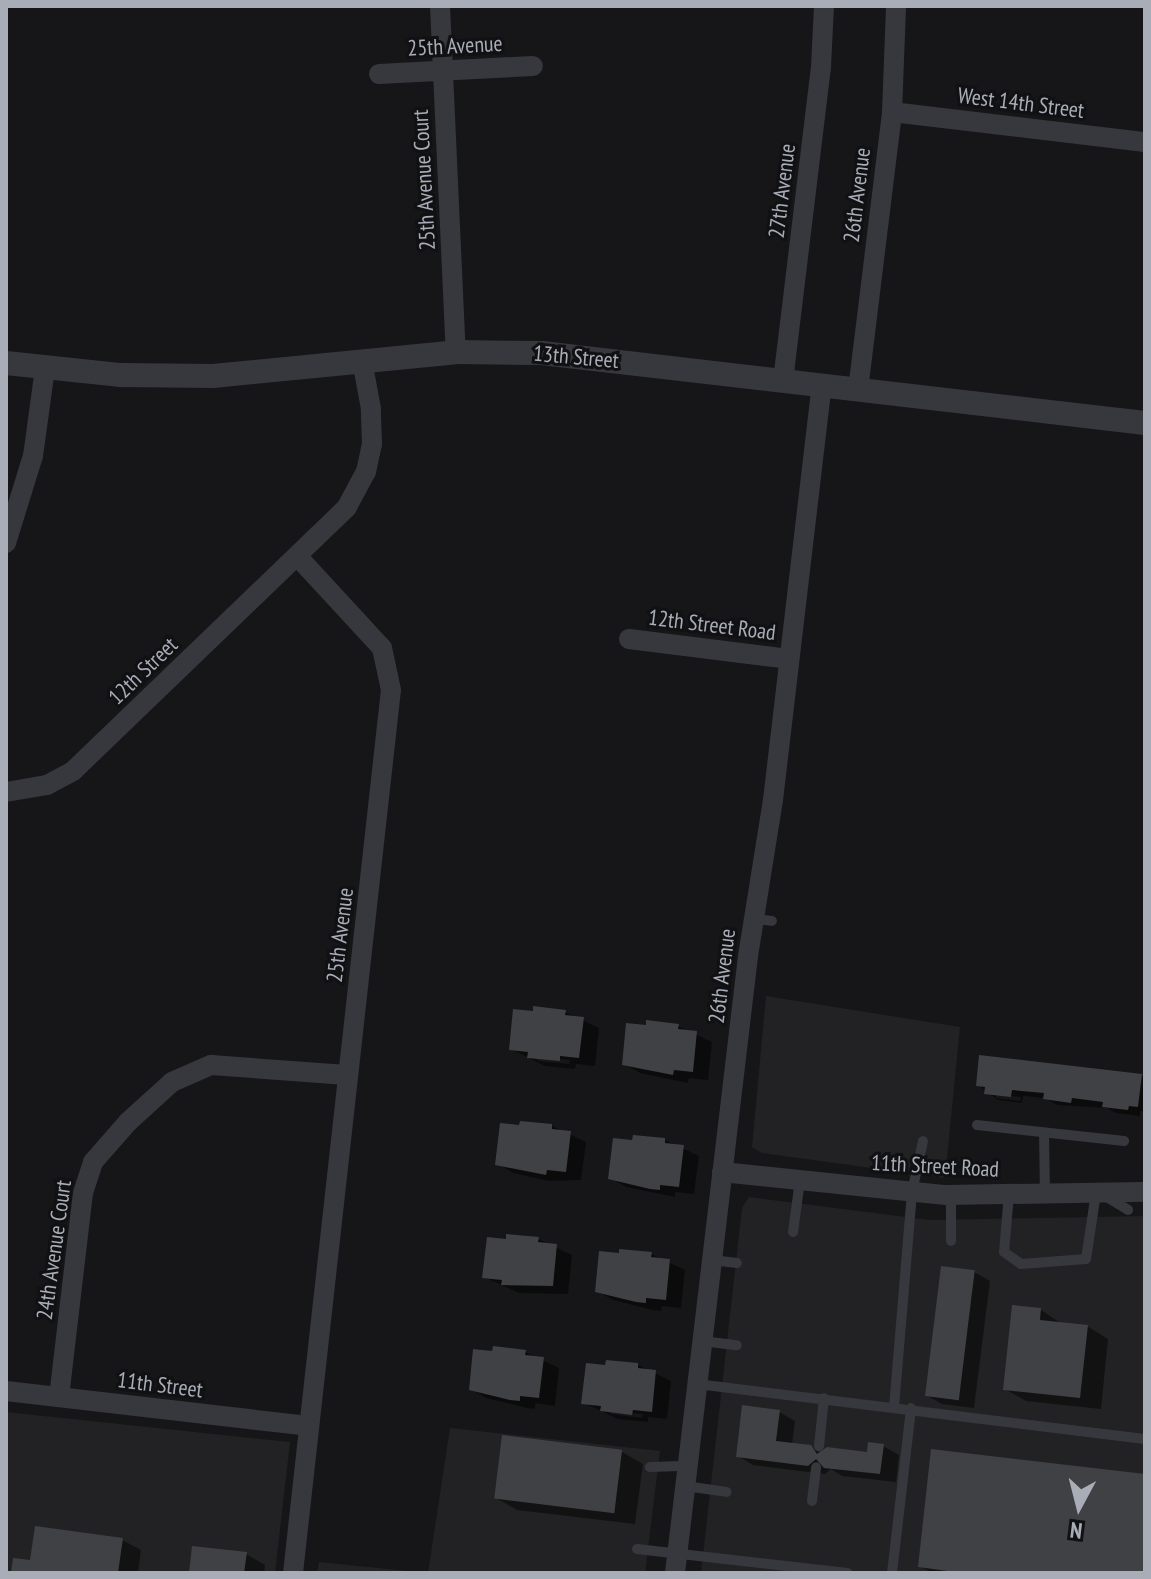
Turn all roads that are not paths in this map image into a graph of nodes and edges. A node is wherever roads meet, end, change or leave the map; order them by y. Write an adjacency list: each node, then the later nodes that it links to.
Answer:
1 (440, 6): 5 (street, 25th Avenue Court)
2 (824, 6): 13 (street, 27th Avenue)
3 (896, 6): 7 (street, 26th Avenue)
4 (533, 66): 5 (street, 25th Avenue)
5 (443, 71): 6 (street, 25th Avenue); 9 (street, 25th Avenue Court)
6 (379, 74)
7 (892, 112): 8 (street, West 14th Street); 15 (street, 26th Avenue)
8 (1145, 142)
9 (456, 352): 10 (street, 13th Street); 13 (street, 13th Street)
10 (362, 360): 12 (street, 13th Street); 18 (street)
11 (6, 363): 12 (street, 13th Street)
12 (45, 368): 17 (street)
13 (783, 381): 14 (street, 13th Street)
14 (822, 386): 15 (street, 13th Street); 20 (street, 26th Avenue)
15 (858, 390): 16 (street, 13th Street)
16 (1145, 423)
17 (6, 543)
18 (298, 557): 21 (street, 12th Street); 22 (street, 25th Avenue)
19 (629, 639): 20 (street, 12th Street Road)
20 (789, 659): 27 (street, 26th Avenue)
21 (6, 792)
22 (347, 1075): 44 (street, 24th Avenue Court); 48 (street, 25th Avenue)
23 (977, 1125): 24 (lane)
24 (1044, 1133): 26 (lane); 33 (lane)
25 (923, 1141): 29 (lane)
26 (1124, 1141)
27 (722, 1172): 28 (street, 11th Street Road); 38 (street, 26th Avenue)
28 (800, 1180): 29 (street, 11th Street Road); 36 (lane)
29 (912, 1192): 34 (street, 11th Street Road); 46 (lane)
30 (1145, 1192): 31 (street, 11th Street Road)
31 (1098, 1193): 32 (lane); 33 (street, 11th Street Road); 35 (lane)
32 (1009, 1194): 33 (street, 11th Street Road); 34 (street, 11th Street Road)
33 (1045, 1194)
34 (951, 1195): 37 (lane)
35 (1128, 1210)
36 (793, 1232)
37 (951, 1241)
38 (712, 1260): 39 (lane); 40 (street, 26th Avenue)
39 (737, 1263)
40 (702, 1341): 41 (lane); 42 (street, 26th Avenue)
41 (737, 1345)
42 (697, 1384): 45 (lane); 53 (street, 26th Avenue)
43 (6, 1391): 44 (street, 11th Street)
44 (59, 1397): 48 (street, 11th Street)
45 (824, 1398): 46 (lane); 50 (lane)
46 (894, 1407): 47 (lane)
47 (911, 1408): 49 (lane); 60 (lane)
48 (308, 1426): 58 (street, 25th Avenue)
49 (1145, 1439)
50 (819, 1446)
51 (650, 1467): 53 (lane)
52 (816, 1467): 55 (lane)
53 (686, 1476): 54 (lane); 57 (street, 26th Avenue)
54 (727, 1492)
55 (812, 1501)
56 (637, 1549): 57 (lane)
57 (676, 1563): 59 (lane)
58 (293, 1573)
59 (848, 1573)
60 (892, 1573)

